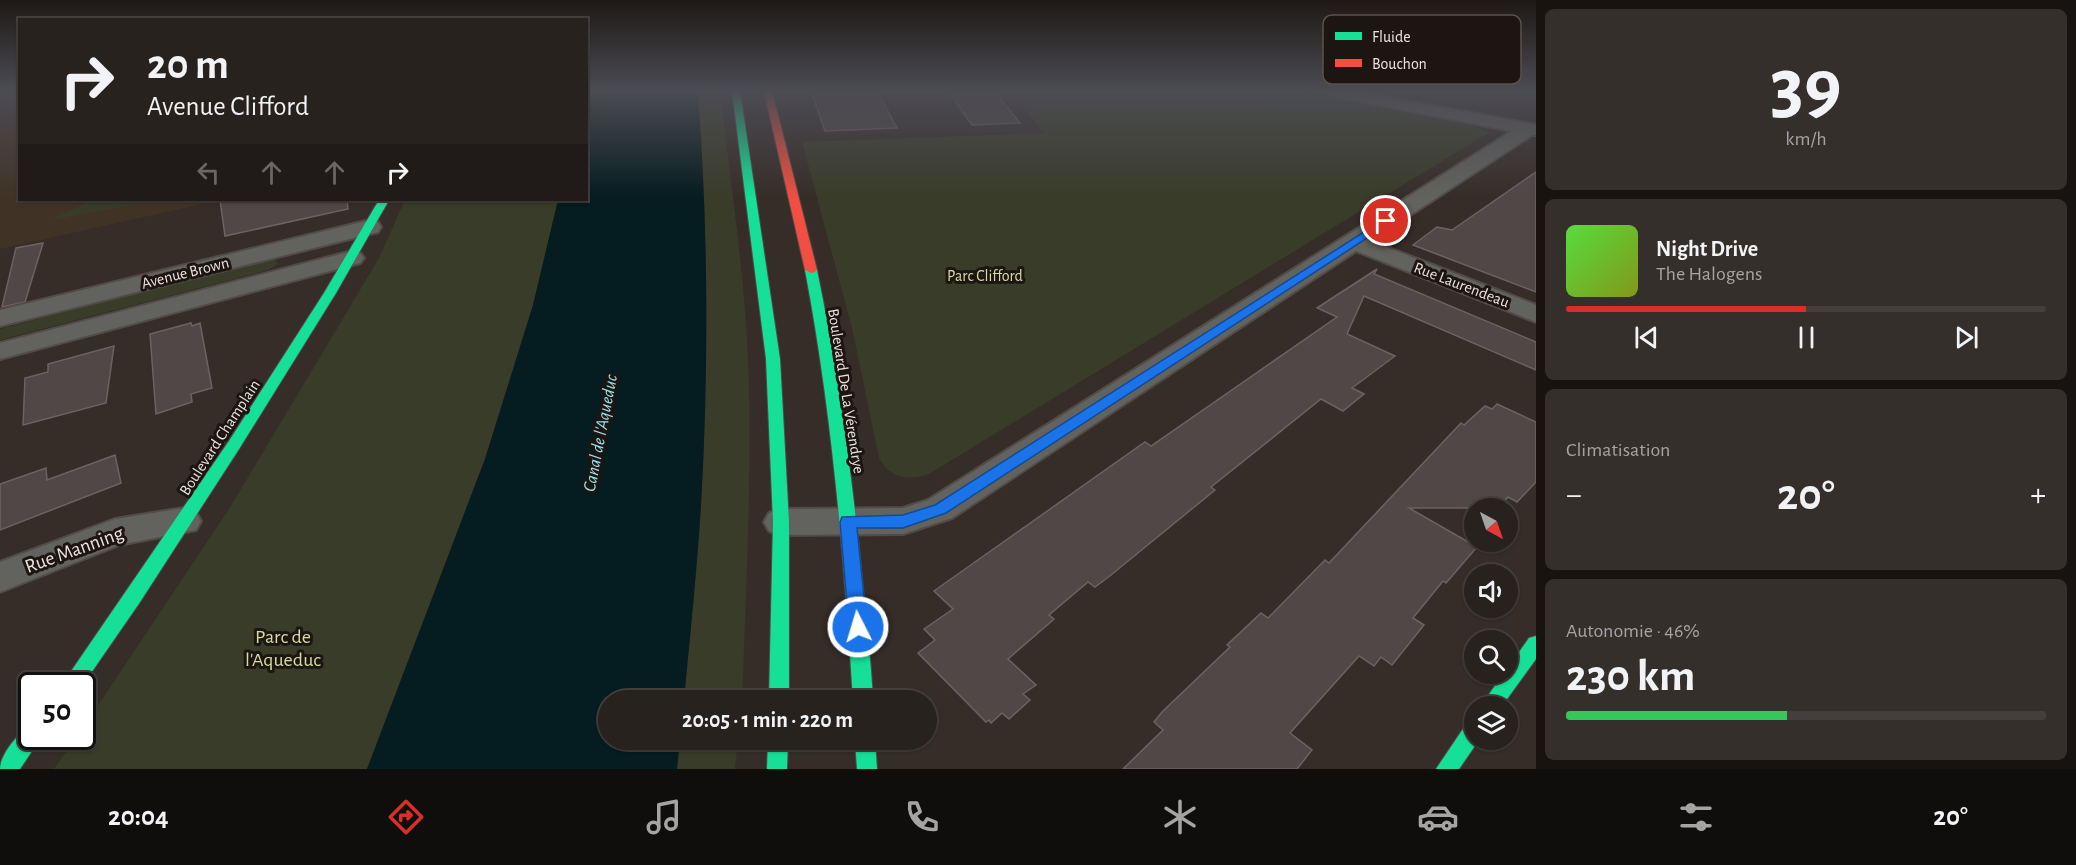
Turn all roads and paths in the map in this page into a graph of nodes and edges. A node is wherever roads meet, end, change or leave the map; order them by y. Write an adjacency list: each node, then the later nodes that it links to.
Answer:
1 (741, 127): 13 (main road)
2 (776, 127): 14 (main road, Boulevard De La Vérendrye)
3 (1516, 127): 4 (street)
4 (1532, 130): 7 (street)
5 (383, 201): 6 (main road, Boulevard Champlain)
6 (370, 227): 8 (main road, Boulevard Champlain); 10 (street, Avenue Brown)
7 (1354, 242): 9 (street, Rue Laurendeau); 14 (street)
8 (352, 258): 11 (street, Avenue Brown); 12 (main road, Boulevard Champlain)
9 (1536, 314)
10 (0, 318)
11 (0, 351)
12 (184, 521): 15 (street, Rue Manning); 17 (main road, Boulevard Champlain)
13 (781, 522): 14 (street); 18 (main road)
14 (848, 522): 19 (main road, Boulevard De La Vérendrye)
15 (0, 577)
16 (1536, 644): 20 (main road)
17 (81, 672)
18 (779, 690)
19 (862, 690)
20 (1498, 696)
21 (1464, 744): 28 (main road)
22 (21, 750): 25 (main road)
23 (778, 750): 26 (main road)
24 (866, 750): 27 (main road)
25 (7, 769)
26 (777, 769)
27 (867, 769)
28 (1446, 769)

